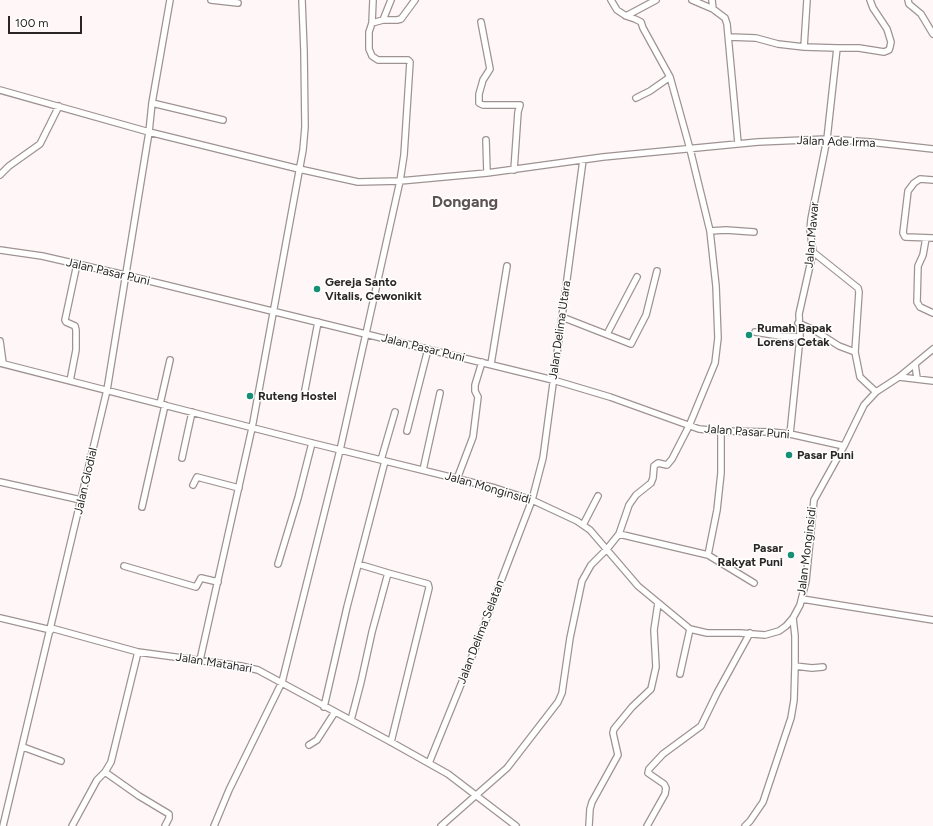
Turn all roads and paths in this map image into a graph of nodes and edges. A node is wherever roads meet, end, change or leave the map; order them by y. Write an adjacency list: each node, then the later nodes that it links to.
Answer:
1 (170, 0): 27 (street, Jalan Glodial)
2 (211, 0): 14 (street)
3 (302, 0): 37 (street)
4 (373, 0): 19 (street)
5 (390, 0): 17 (street)
6 (416, 0): 17 (street)
7 (611, 0): 16 (street)
8 (656, 0): 16 (street)
9 (692, 0): 15 (street)
10 (712, 0): 15 (street)
11 (807, 0): 22 (street)
12 (870, 0): 23 (street)
13 (908, 0): 20 (street)
14 (238, 3)
15 (713, 9): 21 (street)
16 (626, 16): 24 (street)
17 (383, 20): 19 (street)
18 (481, 22): 38 (street)
19 (372, 23): 42 (street)
20 (933, 34)
21 (728, 37): 22 (street); 33 (street)
22 (804, 47): 23 (street)
23 (837, 48): 31 (street, Jalan Mawar)
24 (670, 77): 26 (street); 34 (street)
25 (0, 90): 28 (street, Jalan Ade Irma)
26 (636, 98)
27 (152, 103): 29 (street); 30 (street, Jalan Glodial)
28 (59, 106): 30 (street, Jalan Ade Irma); 40 (street)
29 (223, 120)
30 (149, 132): 37 (street, Jalan Ade Irma); 52 (street, Jalan Glodial)
31 (827, 139): 33 (street, Jalan Ade Irma); 35 (street, Jalan Ade Irma); 48 (street, Jalan Mawar)
32 (486, 140): 39 (street)
33 (738, 143): 34 (street, Jalan Ade Irma)
34 (690, 149): 36 (street, Jalan Ade Irma); 43 (street)
35 (933, 149)
36 (583, 160): 38 (street, Jalan Ade Irma); 56 (street, Jalan Delima Utara)
37 (299, 169): 42 (street, Jalan Ade Irma); 54 (street)
38 (514, 170): 39 (street, Jalan Ade Irma)
39 (487, 173): 42 (street, Jalan Ade Irma)
40 (0, 175)
41 (933, 180): 45 (street)
42 (400, 181): 60 (street)
43 (710, 231): 44 (street); 84 (street)
44 (754, 232)
45 (926, 238): 46 (street); 55 (street)
46 (933, 238)
47 (0, 250): 49 (street, Jalan Pasar Puni)
48 (813, 252): 58 (street, Jalan Mawar); 66 (street)
49 (77, 264): 52 (street, Jalan Pasar Puni); 75 (street)
50 (507, 266): 70 (street)
51 (657, 271): 61 (street)
52 (126, 275): 54 (street, Jalan Pasar Puni); 77 (street, Jalan Glodial)
53 (637, 277): 61 (street)
54 (274, 312): 57 (street, Jalan Pasar Puni); 85 (street)
55 (933, 313)
56 (562, 317): 61 (street); 74 (street, Jalan Delima Utara)
57 (318, 322): 60 (street, Jalan Pasar Puni); 80 (street)
58 (798, 323): 62 (street, Jalan Mawar); 66 (street)
59 (755, 332): 62 (street)
60 (366, 334): 64 (street, Jalan Pasar Puni); 91 (street)
61 (607, 334)
62 (800, 337): 88 (street, Jalan Mawar)
63 (0, 340): 69 (street)
64 (428, 349): 68 (street, Jalan Pasar Puni); 86 (street)
65 (933, 349): 71 (street, Jalan Monginsidi)
66 (855, 352): 78 (street)
67 (170, 360): 81 (street)
68 (482, 362): 70 (street, Jalan Pasar Puni); 95 (street)
69 (2, 363): 75 (street, Jalan Monginsidi)
70 (491, 364): 74 (street, Jalan Pasar Puni)
71 (915, 364): 72 (street, Jalan Monginsidi); 73 (street)
72 (899, 377): 73 (street); 78 (street, Jalan Monginsidi)
73 (918, 378): 76 (street)
74 (553, 380): 84 (street, Jalan Pasar Puni); 101 (street, Jalan Delima Utara)
75 (70, 381): 77 (street, Jalan Monginsidi)
76 (933, 381)
77 (107, 390): 81 (street, Jalan Monginsidi); 100 (street, Jalan Glodial)
78 (876, 392): 90 (street, Jalan Monginsidi)
79 (440, 393): 94 (street)
80 (304, 395)
81 (163, 405): 82 (street, Jalan Monginsidi); 102 (street)
82 (192, 412): 85 (street, Jalan Monginsidi); 92 (street)
83 (395, 412): 93 (street)
84 (690, 426): 87 (street, Jalan Pasar Puni); 104 (street)
85 (252, 428): 89 (street, Jalan Monginsidi); 98 (street)
86 (407, 431)
87 (721, 432): 88 (street, Jalan Pasar Puni); 106 (street)
88 (790, 434): 90 (street, Jalan Pasar Puni)
89 (312, 443): 91 (street, Jalan Monginsidi); 107 (street)
90 (844, 446): 113 (street, Jalan Monginsidi)
91 (340, 450): 93 (street, Jalan Monginsidi); 126 (street)
92 (182, 458)
93 (383, 460): 94 (street, Jalan Monginsidi); 108 (street)
94 (423, 470): 95 (street, Jalan Monginsidi)
95 (457, 479): 101 (street, Jalan Monginsidi)
96 (0, 482): 100 (street)
97 (193, 485): 98 (street)
98 (239, 488): 111 (street)
99 (598, 496): 103 (street)
100 (81, 500): 118 (street, Jalan Glodial)
101 (532, 500): 103 (street, Jalan Monginsidi); 134 (street, Jalan Delima Selatan)
102 (142, 508)
103 (583, 525): 105 (street, Jalan Monginsidi)
104 (619, 534): 105 (street); 106 (street)
105 (607, 549): 114 (street, Jalan Monginsidi); 136 (street)
106 (708, 555): 112 (street)
107 (278, 564)
108 (358, 564): 110 (street); 127 (street)
109 (124, 566): 111 (street)
110 (388, 573): 129 (street); 130 (street)
111 (218, 582): 122 (street)
112 (754, 583)
113 (802, 599): 116 (street, Jalan Monginsidi); 117 (street)
114 (658, 603): 119 (street, Jalan Monginsidi); 143 (street)
115 (0, 618): 118 (street, Jalan Matahari)
116 (793, 618): 120 (street, Jalan Monginsidi); 123 (street)
117 (933, 620)
118 (51, 629): 121 (street, Jalan Matahari); 132 (street, Jalan Glodial)
119 (690, 629): 120 (street, Jalan Monginsidi); 125 (street)
120 (750, 633): 144 (street)
121 (138, 652): 122 (street, Jalan Matahari); 135 (street)
122 (200, 660): 126 (street, Jalan Matahari)
123 (795, 666): 124 (street); 145 (street)
124 (823, 667)
125 (680, 674)
126 (282, 682): 127 (street, Jalan Matahari); 140 (street)
127 (324, 707): 128 (street, Jalan Matahari)
128 (335, 712): 129 (street, Jalan Matahari); 131 (street)
129 (351, 720): 130 (street, Jalan Matahari)
130 (391, 742): 134 (street, Jalan Matahari)
131 (309, 745)
132 (23, 747): 133 (street); 137 (street, Jalan Glodial)
133 (62, 761)
134 (430, 763): 136 (street, Jalan Matahari)
135 (105, 772): 138 (street); 139 (street)
136 (475, 796): 141 (street); 142 (street, Jalan Matahari)
137 (3, 826)
138 (72, 826)
139 (165, 826)
140 (214, 826)
141 (441, 826)
142 (516, 826)
143 (589, 826)
144 (647, 826)
145 (745, 826)

